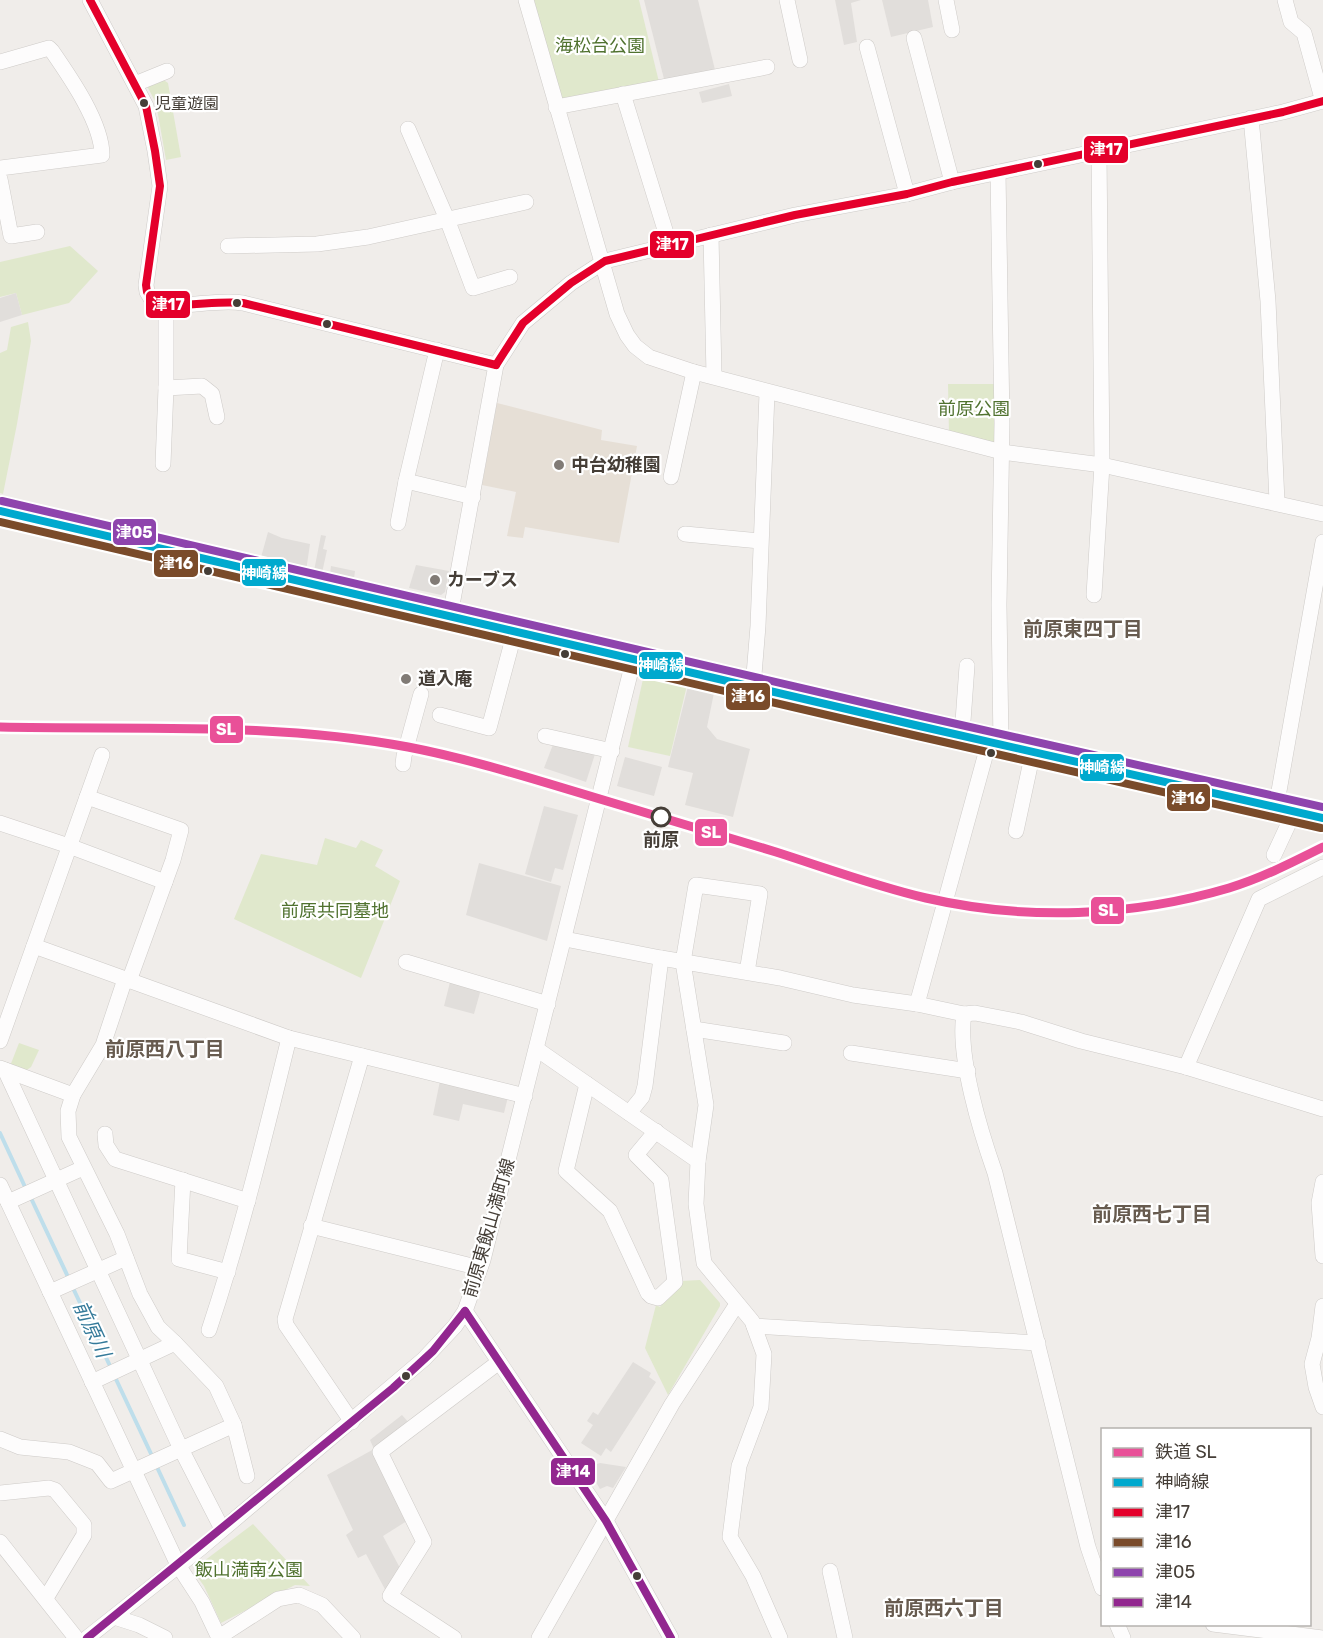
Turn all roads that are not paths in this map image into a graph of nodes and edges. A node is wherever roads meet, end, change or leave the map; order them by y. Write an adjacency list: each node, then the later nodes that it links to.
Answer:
1 (90, 0): 13 (street)
2 (526, 0): 16 (street)
3 (787, 0): 9 (street)
4 (946, 0): 6 (street)
5 (1285, 0): 15 (street)
6 (952, 30)
7 (914, 38): 23 (street)
8 (867, 47): 24 (street)
9 (800, 60)
10 (0, 62): 20 (street)
11 (766, 67): 14 (street)
12 (167, 71): 13 (street)
13 (135, 84): 33 (street)
14 (623, 94): 16 (street); 30 (street)
15 (1323, 101): 17 (street)
16 (556, 107): 31 (street)
17 (1251, 118): 19 (street); 47 (street)
18 (408, 129): 26 (street)
19 (1099, 152): 21 (street); 43 (street)
20 (0, 168)
21 (998, 172): 23 (street); 41 (street)
22 (0, 179): 27 (street)
23 (952, 183): 24 (street)
24 (907, 194): 28 (street)
25 (526, 202): 26 (street)
26 (447, 219): 29 (street); 32 (street)
27 (37, 232)
28 (711, 235): 30 (street); 37 (street)
29 (228, 246)
30 (670, 246): 31 (street)
31 (601, 262): 35 (street); 36 (street)
32 (510, 277)
33 (166, 305): 34 (street); 38 (street)
34 (437, 350): 35 (street); 45 (street)
35 (496, 365): 46 (street)
36 (694, 372): 37 (street); 44 (street)
37 (714, 376): 39 (street)
38 (166, 388): 40 (street); 42 (street)
39 (767, 393): 41 (street); 52 (street)
40 (217, 417)
41 (1002, 452): 43 (street); 64 (street)
42 (163, 464)
43 (1102, 465): 47 (street); 54 (street)
44 (671, 477)
45 (406, 481): 46 (street); 50 (street)
46 (473, 497): 55 (street)
47 (1277, 502): 49 (street)
48 (0, 511): 55 (highway)
49 (1323, 514)
50 (399, 524)
51 (686, 534): 52 (street)
52 (760, 541): 59 (street)
53 (1323, 543): 70 (street)
54 (1094, 595)
55 (450, 616): 56 (highway)
56 (515, 631): 57 (highway); 61 (street)
57 (634, 658): 59 (highway); 65 (street, 前原東飯山満町線)
58 (967, 666): 62 (street)
59 (753, 687): 62 (highway)
60 (421, 694): 68 (street)
61 (440, 714)
62 (962, 735): 64 (highway)
63 (545, 736): 65 (street)
64 (995, 743): 66 (highway); 87 (street)
65 (612, 751): 78 (street, 前原東飯山満町線)
66 (1034, 752): 70 (highway); 73 (street)
67 (102, 755): 69 (street)
68 (403, 764)
69 (87, 797): 74 (street); 77 (street)
70 (1285, 810): 71 (highway); 75 (street)
71 (1323, 818)
72 (0, 824): 74 (street)
73 (1016, 831)
74 (69, 846): 77 (street); 79 (street)
75 (1274, 855)
76 (1323, 867): 96 (street)
77 (165, 882): 84 (street)
78 (565, 939): 80 (street); 86 (street, 前原東飯山満町線)
79 (34, 946): 84 (street); 85 (street)
80 (661, 958): 82 (street); 103 (street)
81 (406, 962): 86 (street)
82 (683, 962): 83 (street); 83 (street); 89 (street)
83 (747, 972): 87 (street)
84 (127, 980): 90 (street); 100 (street)
85 (7, 1000): 91 (street)
86 (548, 1004): 93 (street, 前原東飯山満町線)
87 (917, 1004): 88 (street)
88 (964, 1014): 96 (street); 98 (street)
89 (694, 1029): 92 (street); 106 (street)
90 (289, 1038): 95 (street); 112 (street)
91 (0, 1041)
92 (784, 1043)
93 (537, 1050): 99 (street); 101 (street, 前原東飯山満町線)
94 (851, 1053): 98 (street)
95 (362, 1056): 101 (street); 114 (street)
96 (1186, 1067): 102 (street)
97 (2, 1069): 100 (street); 108 (street)
98 (968, 1071): 126 (street)
99 (587, 1084): 103 (street); 104 (street)
100 (73, 1095): 107 (street)
101 (525, 1096): 117 (street, 前原東飯山満町線)
102 (1323, 1109)
103 (629, 1113): 104 (street)
104 (656, 1131): 106 (street)
105 (105, 1134): 109 (street)
106 (698, 1161): 121 (street)
107 (83, 1168): 108 (street); 116 (street)
108 (56, 1180): 113 (street); 118 (street)
109 (183, 1180): 112 (street); 119 (street)
110 (1323, 1182): 115 (street)
111 (0, 1185): 113 (street)
112 (248, 1201): 119 (street)
113 (8, 1202): 120 (street)
114 (311, 1226): 117 (street); 133 (street)
115 (1323, 1256)
116 (126, 1258): 118 (street); 127 (street)
117 (480, 1268): 123 (street, 前原東飯山満町線)
118 (98, 1271): 120 (street); 128 (street)
119 (228, 1272): 125 (street)
120 (50, 1292): 130 (street)
121 (737, 1304): 124 (street); 140 (street)
122 (1323, 1306): 131 (street)
123 (465, 1311): 129 (street); 133 (street, 前原東飯山満町線)
124 (754, 1326): 126 (street); 158 (street)
125 (209, 1330)
126 (1038, 1343): 145 (street)
127 (175, 1344): 128 (street); 134 (street)
128 (140, 1360): 130 (street); 136 (street)
129 (499, 1362): 140 (street); 155 (street)
130 (92, 1382): 137 (street)
131 (1320, 1389): 132 (street)
132 (1323, 1407)
133 (352, 1422): 141 (street, 前原東飯山満町線)
134 (234, 1425): 136 (street); 138 (street)
135 (0, 1439): 137 (street)
136 (181, 1449): 137 (street); 141 (street)
137 (134, 1470): 143 (street)
138 (247, 1476)
139 (0, 1493): 146 (street)
140 (606, 1521): 156 (street); 157 (street)
141 (222, 1529): 143 (street, 前原東飯山満町線)
142 (2, 1550): 146 (street)
143 (178, 1565): 147 (street, 前原東飯山満町線); 150 (street)
144 (830, 1571): 159 (street)
145 (1101, 1585)
146 (46, 1598): 151 (street)
147 (114, 1617): 152 (street, 前原東飯山満町線); 153 (street)
148 (1219, 1626): 149 (street)
149 (1245, 1633): 160 (street)
150 (219, 1637): 154 (street)
151 (76, 1638)
152 (87, 1638)
153 (165, 1638)
154 (353, 1638)
155 (454, 1638)
156 (539, 1638)
157 (671, 1638)
158 (780, 1638)
159 (845, 1638)
160 (1323, 1638)

